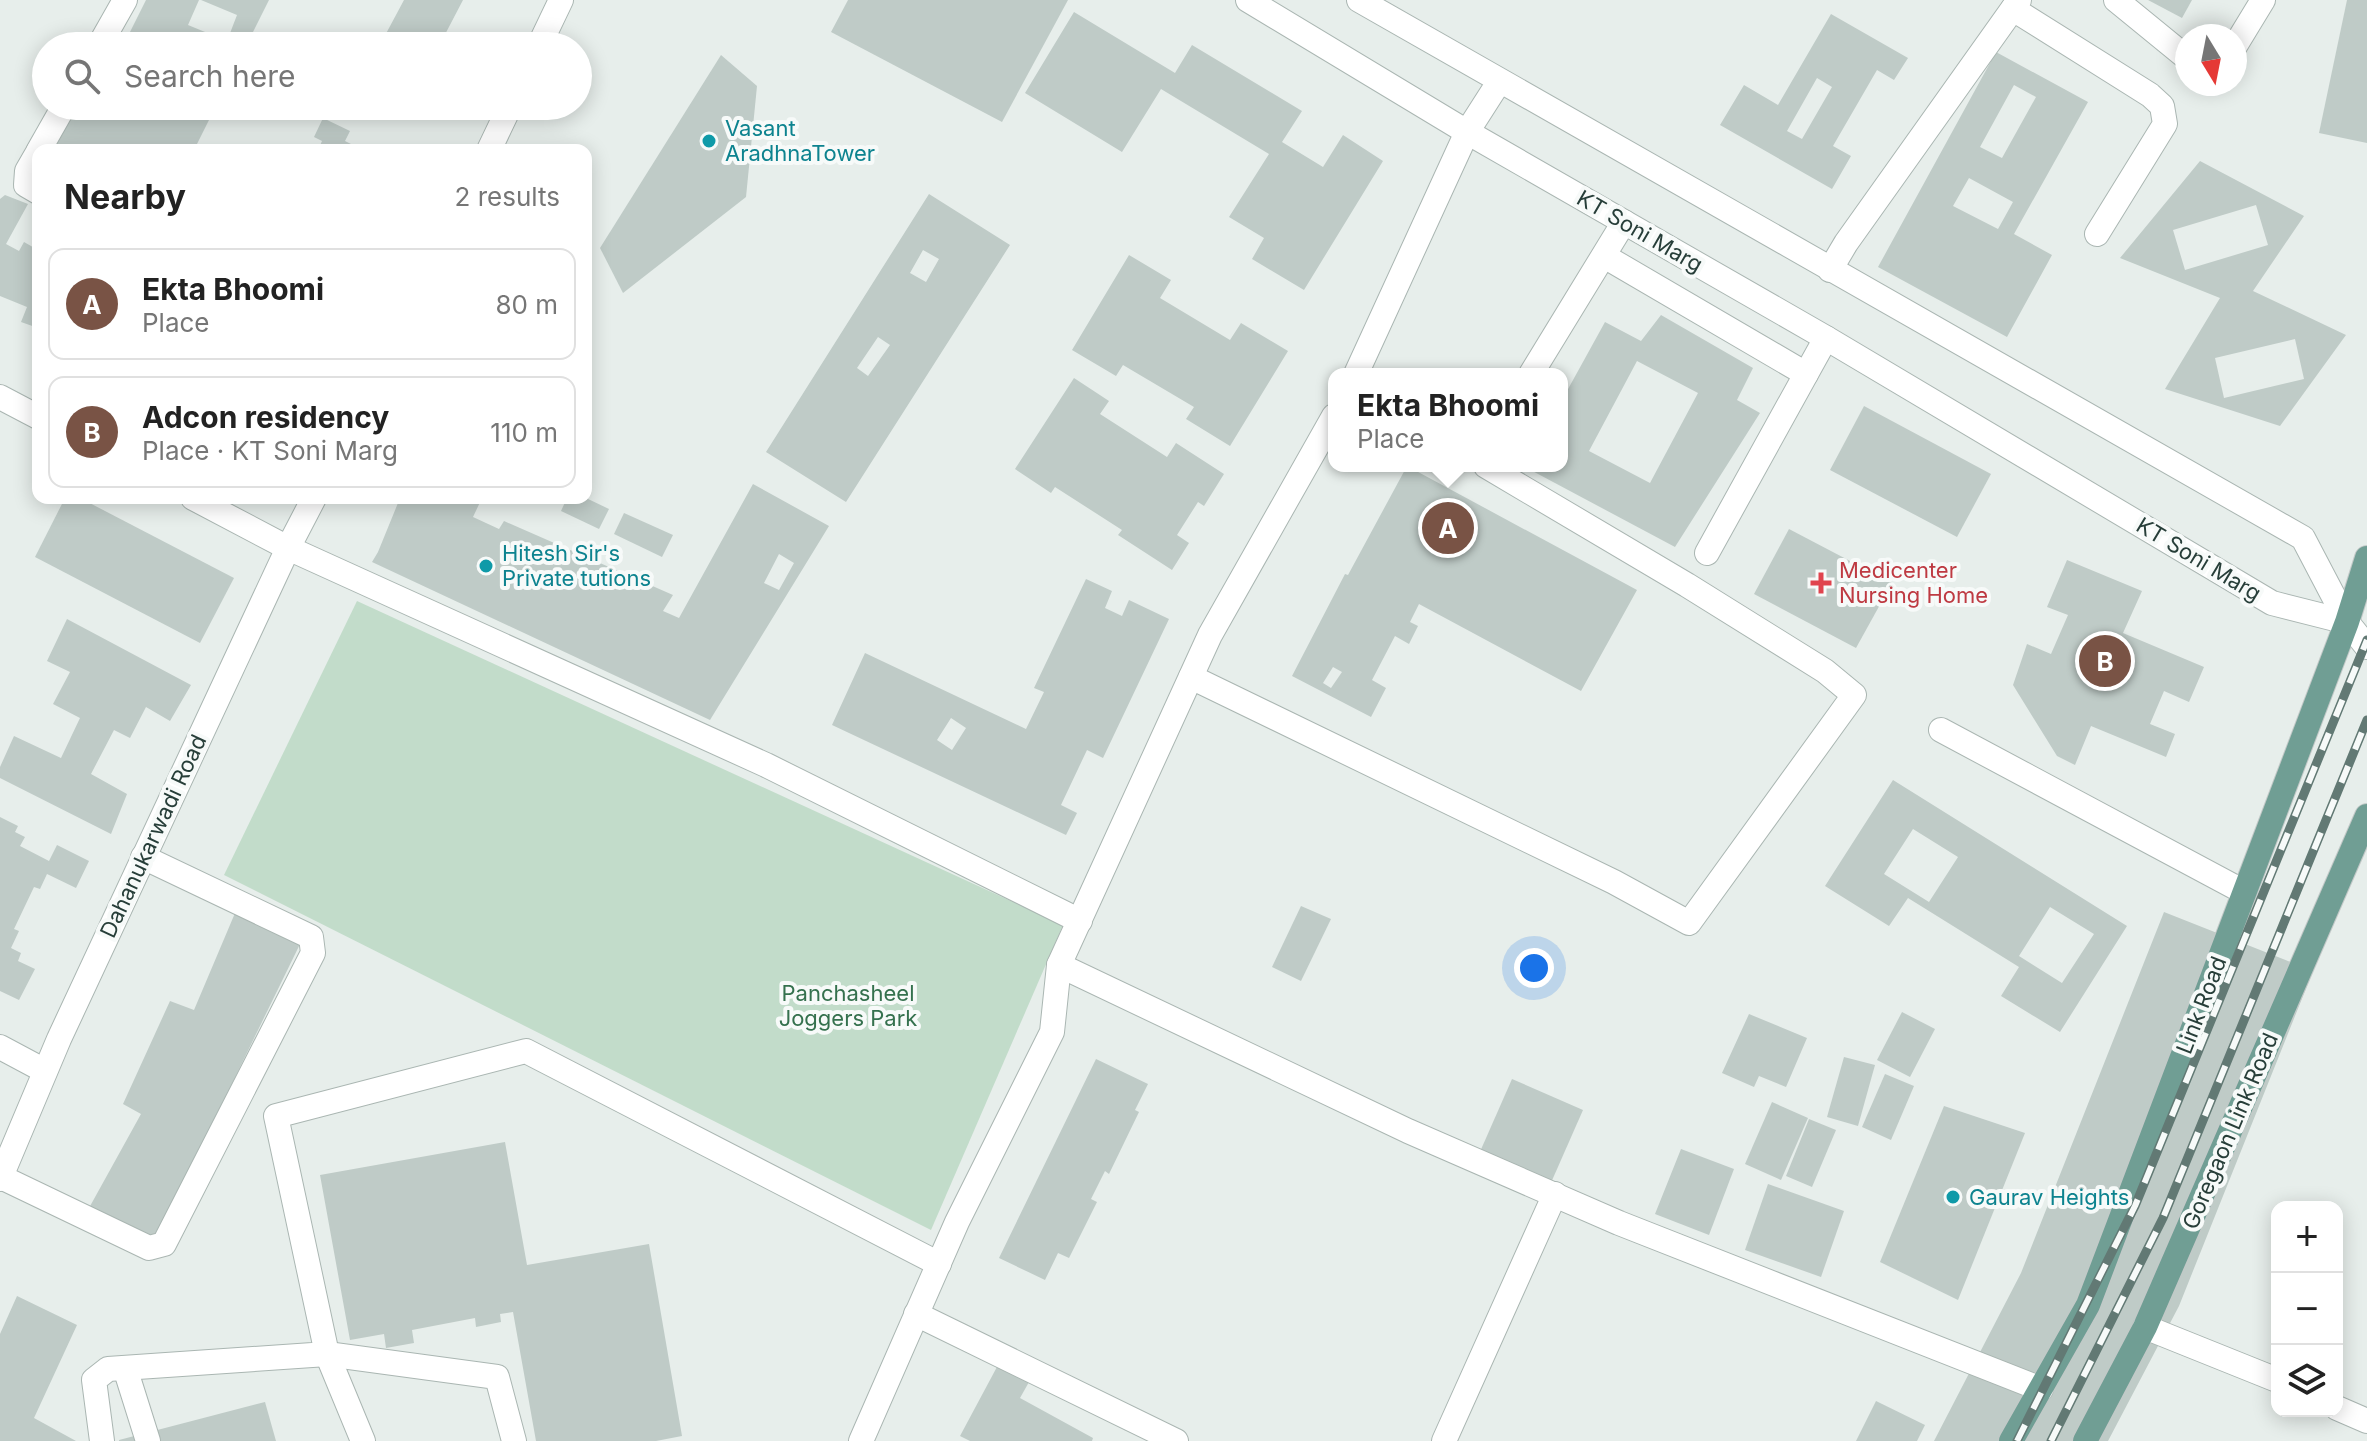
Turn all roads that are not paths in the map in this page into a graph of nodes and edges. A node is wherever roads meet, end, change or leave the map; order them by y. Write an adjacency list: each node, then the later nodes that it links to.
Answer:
1 (125, 0): 9 (street)
2 (561, 0): 10 (street)
3 (1248, 0): 15 (street, KT Soni Marg)
4 (1359, 0): 12 (street)
5 (2116, 0): 11 (street)
6 (2263, 0): 8 (street)
7 (2016, 4): 21 (street); 23 (street)
8 (2247, 26)
9 (107, 32)
10 (546, 32)
11 (2175, 48)
12 (1499, 82): 15 (street); 23 (street)
13 (56, 120): 16 (street)
14 (503, 120): 17 (street)
15 (1467, 132): 20 (street, KT Soni Marg); 25 (street)
16 (43, 144)
17 (492, 144)
18 (32, 163): 19 (street)
19 (32, 188)
20 (1624, 222): 22 (street); 24 (street, KT Soni Marg)
21 (2097, 234)
22 (1604, 256): 26 (street); 27 (street)
23 (1830, 270): 37 (street)
24 (1826, 338): 27 (street); 37 (street, KT Soni Marg)
25 (1359, 368)
26 (1535, 368)
27 (1806, 374): 35 (street)
28 (0, 397): 29 (street)
29 (32, 414)
30 (1328, 427): 39 (street)
31 (1496, 472): 39 (street)
32 (204, 504): 34 (street)
33 (311, 504): 34 (street, Dahanukarwadi Road)
34 (288, 548): 42 (street, Dahanukarwadi Road); 44 (street)
35 (1707, 553)
36 (2367, 558): 37 (main road, Link Road)
37 (2347, 622): 38 (street); 43 (main road, Link Road)
38 (2367, 647)
39 (1191, 677): 44 (street)
40 (1941, 730): 43 (street)
41 (2367, 816): 52 (main road, Goregaon Link Road)
42 (143, 857): 47 (street, Dahanukarwadi Road); 48 (street)
43 (2244, 892): 56 (main road, Link Road)
44 (1080, 921): 45 (street)
45 (1059, 965): 49 (street); 50 (street)
46 (0, 1047): 47 (street)
47 (45, 1071): 48 (street, Dahanukarwadi Road)
48 (0, 1178)
49 (1555, 1194): 56 (street); 65 (street)
50 (939, 1264): 51 (street); 53 (street)
51 (916, 1314): 63 (street); 64 (street)
52 (2145, 1327): 55 (street); 67 (main road, Goregaon Link Road)
53 (327, 1354): 54 (street); 61 (street); 62 (street)
54 (125, 1368): 59 (street); 60 (street)
55 (2271, 1378)
56 (2041, 1389): 66 (main road, Link Road)
57 (2343, 1411): 58 (street)
58 (2367, 1421)
59 (102, 1441)
60 (148, 1441)
61 (363, 1441)
62 (514, 1441)
63 (861, 1441)
64 (1176, 1441)
65 (1444, 1441)
66 (2011, 1441)
67 (2085, 1441)

